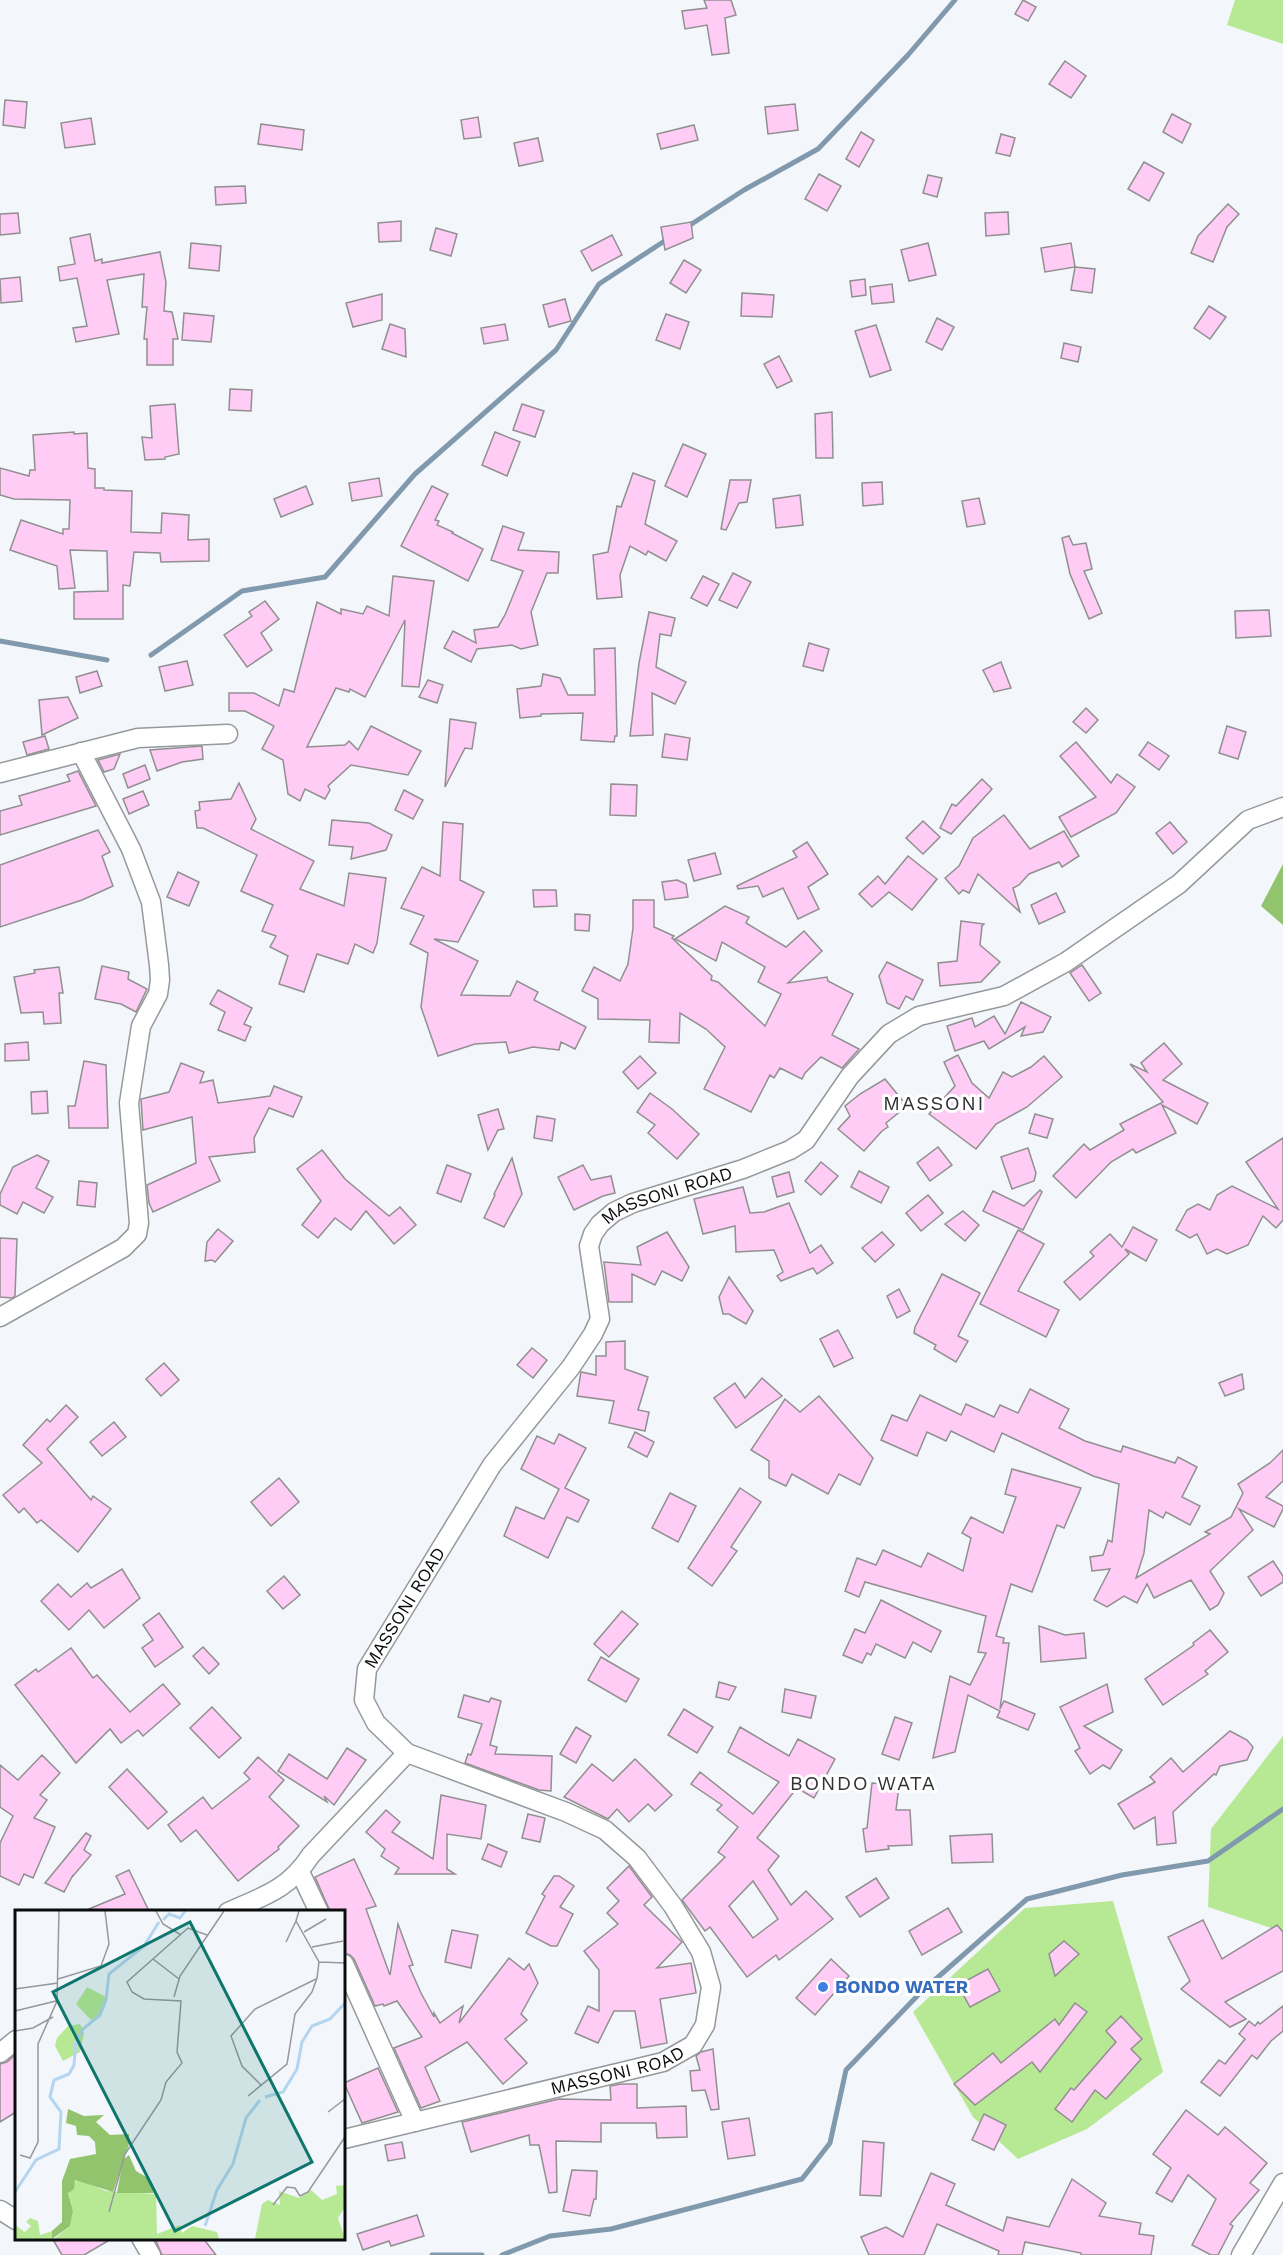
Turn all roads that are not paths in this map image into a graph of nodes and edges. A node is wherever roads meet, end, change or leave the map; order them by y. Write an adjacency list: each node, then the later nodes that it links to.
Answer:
1 (228, 734): 2 (street)
2 (81, 752): 3 (street); 5 (street)
3 (0, 773)
4 (1283, 807): 6 (street, MASSONI ROAD)
5 (0, 1317)
6 (407, 1753): 7 (street); 13 (street, MASSONI ROAD)
7 (300, 1872): 8 (street); 9 (street)
8 (230, 1910)
9 (319, 1910)
10 (345, 1966): 13 (street)
11 (15, 2041): 12 (street)
12 (0, 2053)
13 (415, 2122): 14 (street, MASSONI ROAD)
14 (345, 2139)
15 (1283, 2183): 20 (street)
16 (0, 2211): 17 (street)
17 (15, 2219)
18 (142, 2240): 19 (street)
19 (151, 2255)
20 (1241, 2255)

